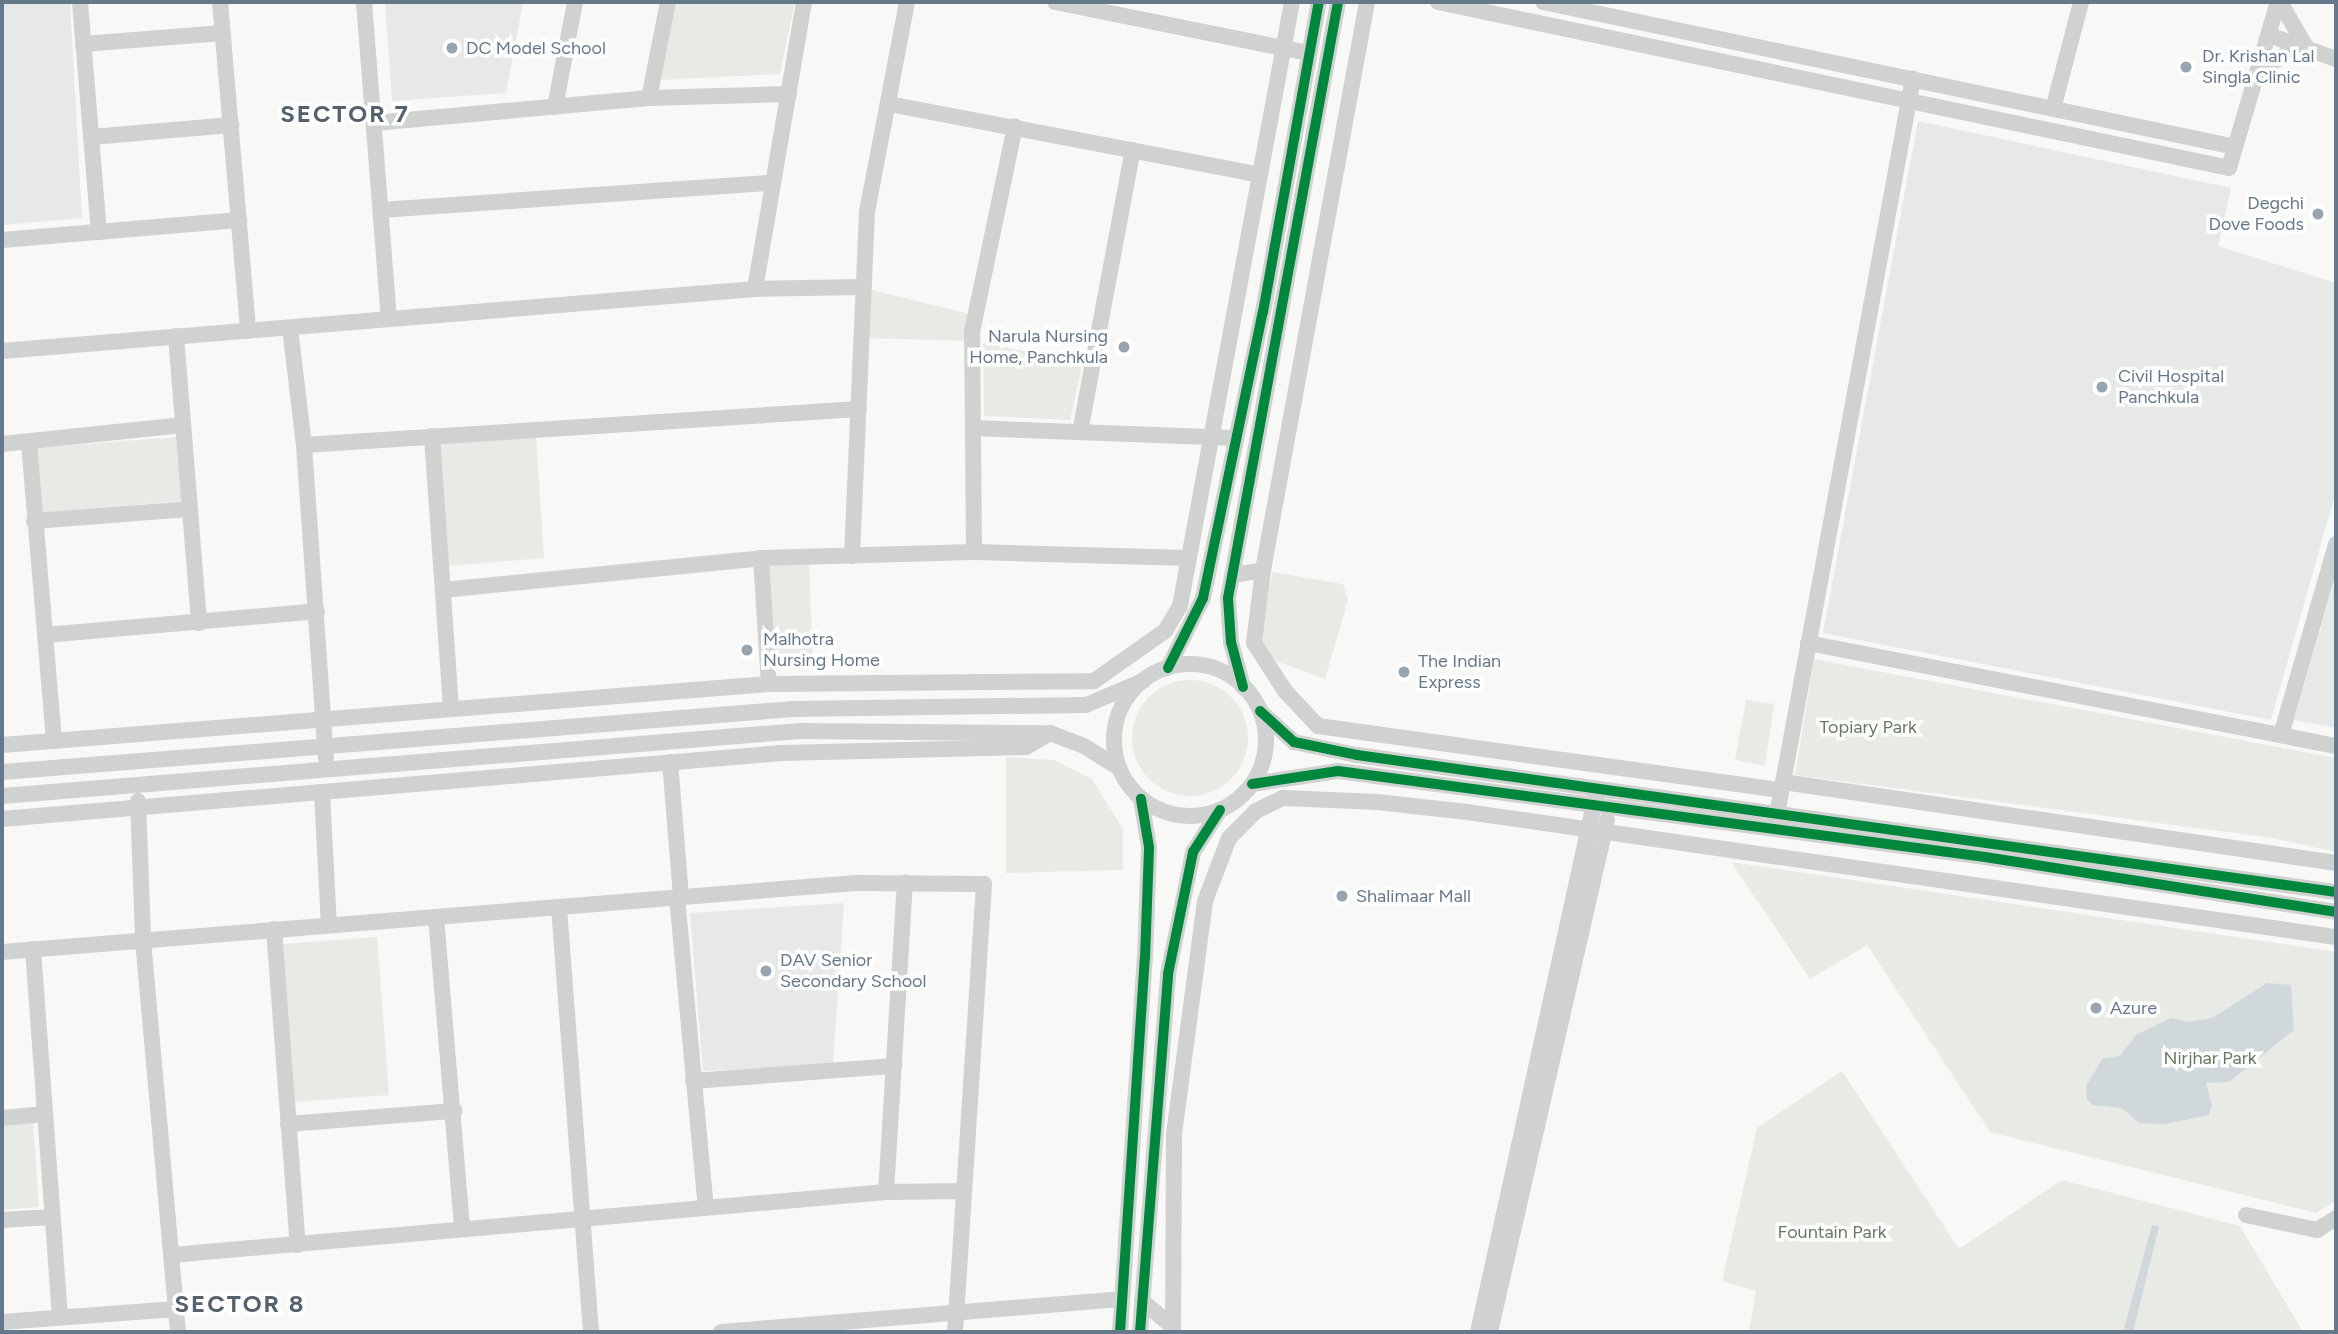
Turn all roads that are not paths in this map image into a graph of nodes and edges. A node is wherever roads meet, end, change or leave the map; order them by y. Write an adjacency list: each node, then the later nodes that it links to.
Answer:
1 (80, 2): 20 (street)
2 (220, 2): 18 (street)
3 (364, 2): 35 (street)
4 (575, 2): 33 (street)
5 (668, 2): 30 (street)
6 (804, 2): 29 (street)
7 (907, 2): 32 (street)
8 (1055, 2): 17 (street)
9 (1292, 2): 22 (street)
10 (1319, 2): 24 (street)
11 (1338, 2): 21 (street)
12 (1367, 2): 55 (street)
13 (1438, 2): 31 (street)
14 (1543, 2): 28 (street)
15 (2081, 2): 34 (street)
16 (2279, 2): 19 (street); 23 (street)
17 (1104, 6): 22 (street)
18 (223, 33): 20 (street); 36 (street)
19 (2269, 35): 23 (street); 27 (street)
20 (83, 44): 38 (street)
21 (1329, 47): 24 (street); 26 (street)
22 (1284, 48): 24 (street); 41 (street)
23 (2308, 49): 25 (street); 27 (street)
24 (1309, 54): 26 (street); 62 (street)
25 (2336, 59)
26 (1326, 68): 54 (street)
27 (2258, 70): 39 (street)
28 (1913, 79): 31 (street); 34 (street)
29 (789, 94): 30 (street); 42 (street)
30 (649, 98): 33 (street)
31 (1909, 101): 39 (street); 79 (street)
32 (889, 104): 37 (street); 47 (street)
33 (555, 107): 35 (street)
34 (2053, 108): 39 (street)
35 (374, 123): 43 (street)
36 (231, 125): 38 (street); 44 (street)
37 (1015, 126): 40 (street); 58 (street)
38 (91, 137): 45 (street)
39 (2235, 147)
40 (1133, 150): 41 (street); 59 (street)
41 (1261, 175): 61 (street)
42 (772, 183): 43 (street); 48 (street)
43 (381, 210): 49 (street)
44 (239, 220): 45 (street); 51 (street)
45 (99, 232): 46 (street)
46 (2, 240)
47 (862, 287): 48 (street); 56 (street)
48 (755, 289): 49 (street)
49 (389, 319): 50 (street)
50 (290, 328): 51 (street); 65 (street)
51 (248, 331): 52 (street)
52 (176, 337): 53 (street); 57 (street)
53 (2, 351)
54 (1267, 389): 55 (street); 74 (street)
55 (1295, 395): 73 (street)
56 (859, 409): 60 (street); 70 (street)
57 (183, 425): 63 (street); 66 (street)
58 (973, 428): 59 (street); 69 (street)
59 (1080, 432): 61 (street)
60 (432, 436): 65 (street); 75 (street)
61 (1212, 436): 62 (street); 72 (street)
62 (1236, 438): 80 (street)
63 (29, 443): 64 (street); 67 (street)
64 (2, 444)
65 (304, 445): 76 (street)
66 (189, 509): 67 (street); 77 (street)
67 (34, 521): 78 (street)
68 (2336, 544): 91 (street)
69 (974, 552): 70 (street); 72 (street)
70 (852, 556): 71 (street)
71 (761, 558): 75 (street); 83 (street)
72 (1189, 558): 81 (street)
73 (1263, 570): 74 (street); 105 (street)
74 (1233, 575): 84 (street)
75 (443, 590): 86 (street)
76 (317, 611): 77 (street); 89 (street)
77 (199, 623): 78 (street)
78 (45, 635): 92 (street)
79 (1808, 643): 91 (street); 105 (street)
80 (1168, 668): 82 (street); 84 (street)
81 (1006, 679): 83 (street); 85 (street)
82 (1143, 681): 85 (street); 99 (street)
83 (769, 684): 86 (street)
84 (1243, 687): 87 (street)
85 (1021, 706): 93 (street)
86 (450, 708): 88 (street)
87 (1260, 711): 102 (street); 106 (street)
88 (417, 712): 89 (street); 93 (street)
89 (325, 720): 92 (street); 96 (street)
90 (1050, 733): 98 (street); 99 (street); 100 (street)
91 (2281, 735): 95 (street)
92 (54, 741): 94 (street)
93 (406, 741): 96 (street)
94 (2, 745)
95 (2336, 746)
96 (326, 747): 97 (street); 100 (street)
97 (136, 762): 101 (street); 103 (street)
98 (670, 762): 107 (street); 121 (street)
99 (1119, 768): 109 (street)
100 (326, 769): 103 (street)
101 (2, 772)
102 (1252, 783): 104 (street); 113 (street)
103 (137, 785): 108 (street); 112 (street)
104 (1439, 785): 110 (street); 111 (street)
105 (1782, 786): 114 (street); 118 (street)
106 (1605, 789): 110 (street); 114 (street)
107 (322, 793): 112 (street); 125 (street)
108 (2, 796)
109 (1141, 799): 113 (street); 148 (street)
110 (1602, 806): 116 (street); 117 (street)
111 (1436, 808): 116 (street); 154 (street)
112 (139, 809): 115 (street); 128 (street)
113 (1220, 810): 149 (street)
114 (1777, 812): 117 (street); 120 (street)
115 (2, 819)
116 (1596, 829): 127 (street); 161 (street); 162 (street)
117 (1774, 829): 123 (street)
118 (2336, 863)
119 (905, 883): 121 (street); 131 (street); 137 (street)
120 (2336, 892)
121 (679, 897): 122 (street); 132 (street)
122 (559, 907): 124 (street); 142 (street)
123 (2336, 912)
124 (436, 916): 125 (street); 133 (street)
125 (329, 925): 126 (street)
126 (274, 929): 128 (street); 136 (street)
127 (2336, 937)
128 (143, 940): 129 (street); 147 (street)
129 (33, 949): 130 (street); 134 (street)
130 (2, 952)
131 (894, 1066): 132 (street); 138 (street)
132 (693, 1081): 139 (street)
133 (454, 1111): 136 (street); 145 (street)
134 (45, 1114): 135 (street); 141 (street)
135 (2, 1118)
136 (288, 1124): 146 (street)
137 (964, 1191): 138 (street); 151 (street)
138 (886, 1192): 139 (street)
139 (706, 1208): 142 (street)
140 (2246, 1215): 143 (street)
141 (52, 1217): 144 (street); 152 (street)
142 (582, 1218): 145 (street); 156 (street)
143 (2336, 1218)
144 (2, 1220)
145 (462, 1227): 146 (street)
146 (298, 1245): 147 (street)
147 (172, 1255): 150 (street)
148 (1121, 1299): 151 (street); 159 (street)
149 (1142, 1301): 154 (street); 160 (street)
150 (176, 1309): 152 (street); 155 (street)
151 (955, 1313): 157 (street); 158 (street)
152 (61, 1317): 153 (street)
153 (2, 1322)
154 (1173, 1330)
155 (178, 1332)
156 (591, 1332)
157 (721, 1332)
158 (955, 1332)
159 (1120, 1332)
160 (1140, 1332)
161 (1478, 1332)
162 (1490, 1332)

